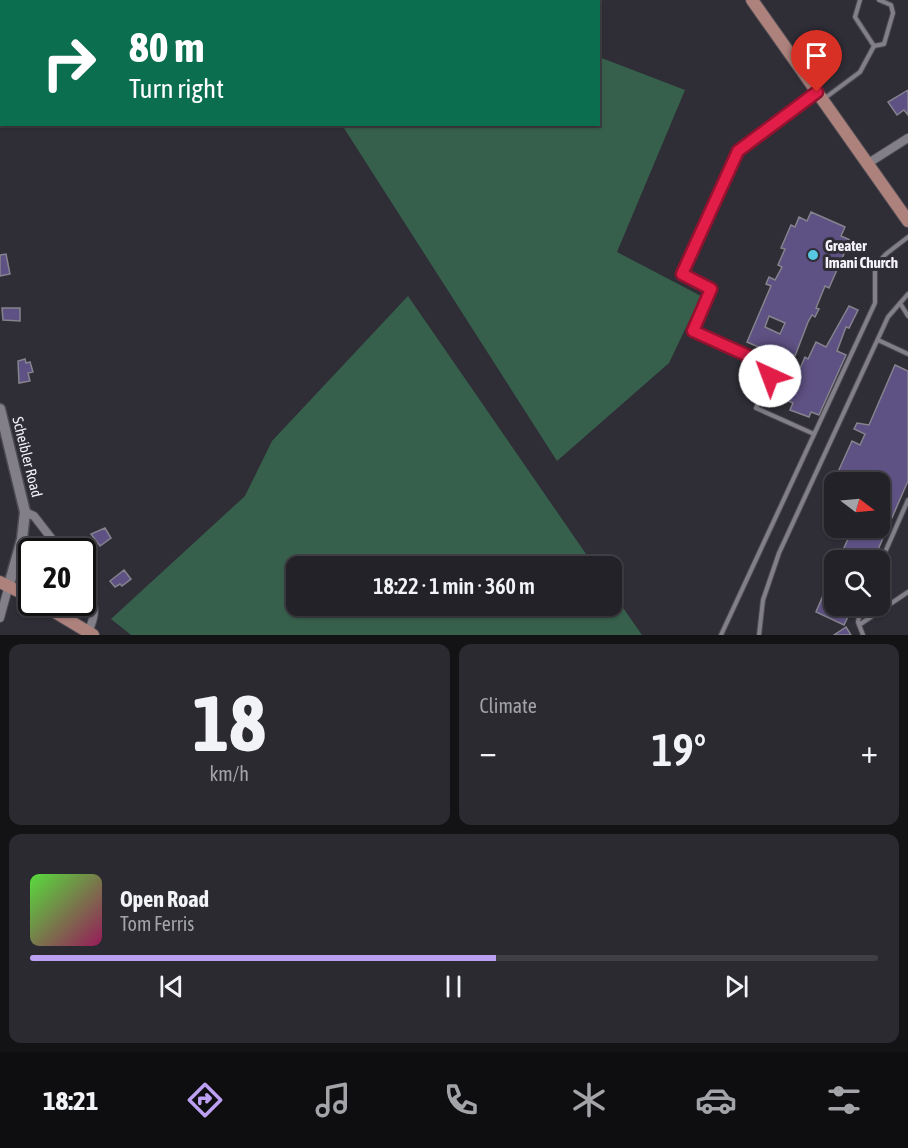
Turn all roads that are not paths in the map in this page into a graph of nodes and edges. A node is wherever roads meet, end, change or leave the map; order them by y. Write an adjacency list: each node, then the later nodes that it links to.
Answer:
1 (752, 0): 5 (main road)
2 (860, 0): 4 (lane)
3 (879, 0): 4 (lane)
4 (873, 46): 5 (lane)
5 (819, 96): 7 (main road); 16 (lane)
6 (908, 138): 7 (street)
7 (867, 164): 8 (main road)
8 (908, 221)
9 (908, 237): 16 (lane)
10 (908, 294): 11 (lane)
11 (900, 303): 12 (lane); 13 (lane)
12 (908, 316)
13 (878, 340): 14 (lane); 31 (lane)
14 (908, 354)
15 (0, 409): 18 (street, Scheibler Road)
16 (814, 434): 30 (lane)
17 (908, 500): 20 (lane)
18 (25, 512): 19 (street, Scheibler Road); 21 (street, Scheibler Road)
19 (51, 538)
20 (886, 550)
21 (5, 583): 27 (street)
22 (908, 592): 23 (lane)
23 (892, 603): 28 (lane)
24 (62, 616): 29 (main road)
25 (96, 616): 29 (street)
26 (860, 616): 28 (lane)
27 (0, 618)
28 (859, 626): 32 (lane)
29 (90, 633)
30 (721, 635)
31 (759, 635)
32 (863, 635)

